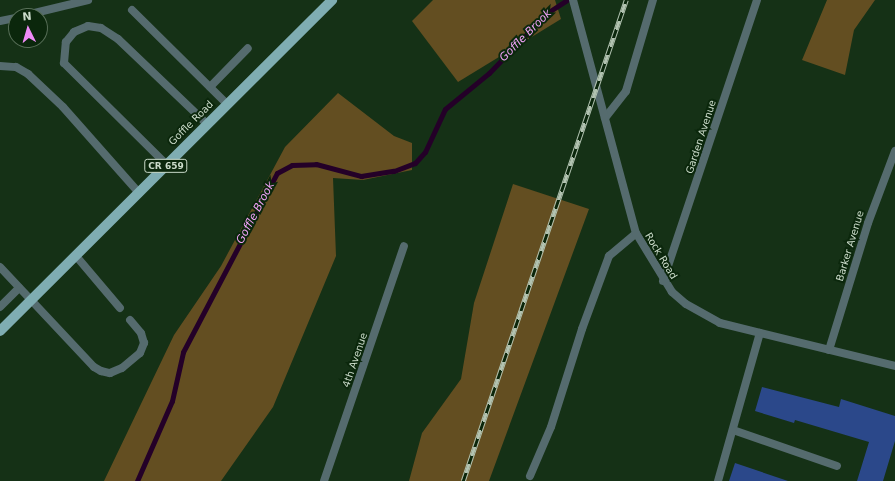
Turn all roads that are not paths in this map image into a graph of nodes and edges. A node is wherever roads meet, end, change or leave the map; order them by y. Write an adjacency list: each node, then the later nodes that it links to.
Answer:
1 (88, 0): 6 (street)
2 (332, 0): 11 (main road, Goffle Road / CR 659)
3 (573, 0): 12 (street, Rock Road)
4 (653, 0): 12 (street)
5 (757, 0): 21 (street, Garden Avenue)
6 (48, 10)
7 (132, 10): 10 (street)
8 (248, 48): 10 (street)
9 (0, 66): 16 (street)
10 (210, 87): 11 (street)
11 (227, 104): 13 (main road, Goffle Road / CR 659)
12 (605, 118): 17 (street, Rock Road)
13 (208, 124): 15 (main road, Goffle Road / CR 659); 15 (street)
14 (895, 150): 29 (street, Barker Avenue)
15 (167, 165): 16 (main road, Goffle Road / CR 659)
16 (139, 193): 19 (main road, Goffle Road / CR 659)
17 (636, 233): 21 (street, Rock Road); 33 (street)
18 (404, 246): 34 (street, 4th Avenue)
19 (76, 256): 23 (main road, Goffle Road / CR 659); 25 (street)
20 (0, 267): 22 (street)
21 (663, 281): 28 (street, Rock Road)
22 (19, 288): 23 (street); 24 (street)
23 (31, 301): 26 (street); 27 (main road, Goffle Road / CR 659)
24 (0, 306)
25 (120, 308)
26 (130, 320)
27 (0, 332)
28 (760, 333): 29 (street, Rock Road); 31 (street)
29 (829, 350): 30 (street, Rock Road)
30 (895, 366)
31 (733, 430): 32 (street); 35 (street)
32 (837, 466)
33 (530, 476)
34 (324, 481)
35 (718, 481)

